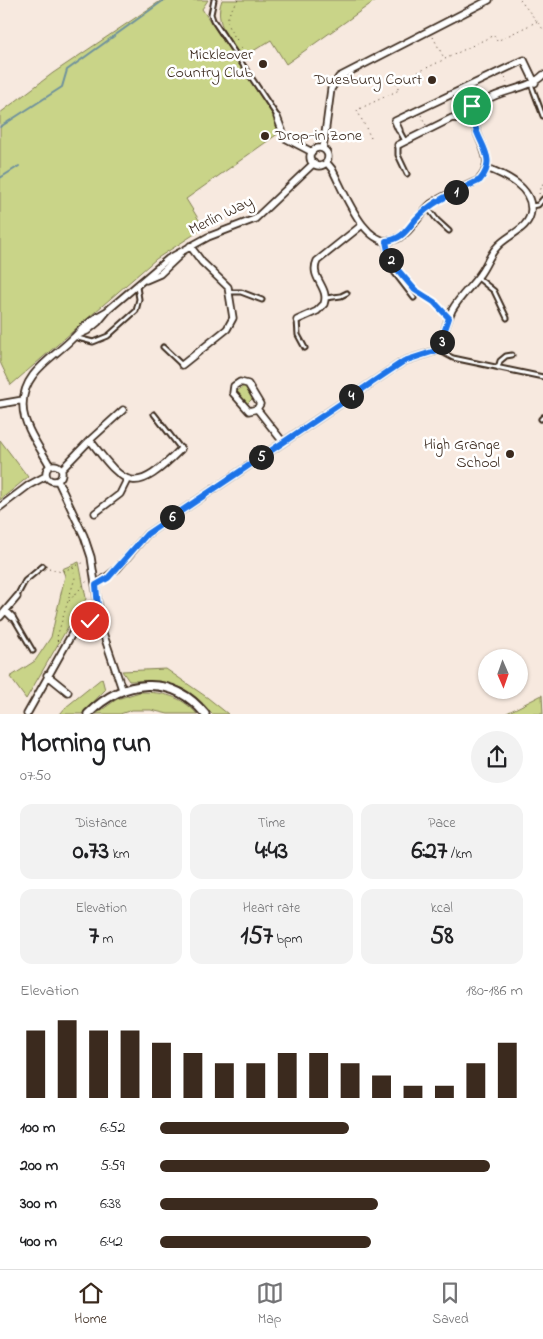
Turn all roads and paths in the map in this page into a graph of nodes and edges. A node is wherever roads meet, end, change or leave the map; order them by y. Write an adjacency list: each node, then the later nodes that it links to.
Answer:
1 (214, 0): 9 (lane)
2 (239, 0): 9 (path)
3 (489, 0): 6 (street)
4 (520, 0): 5 (path)
5 (538, 21): 7 (path); 8 (path)
6 (430, 30): 8 (path); 27 (street)
7 (543, 30)
8 (444, 59): 24 (path)
9 (240, 61): 19 (lane)
10 (502, 70): 12 (street); 13 (path); 16 (street)
11 (543, 76): 12 (street)
12 (533, 84): 13 (street); 18 (lane)
13 (511, 90): 17 (street)
14 (465, 92): 17 (path)
15 (459, 94): 20 (path)
16 (419, 110): 22 (street); 23 (path)
17 (477, 110): 21 (street)
18 (543, 116)
19 (277, 117): 28 (street)
20 (459, 118): 21 (street); 23 (street)
21 (474, 120): 31 (street)
22 (399, 130): 25 (lane)
23 (429, 130): 25 (street)
24 (371, 138)
25 (405, 142): 26 (street)
26 (398, 145): 32 (lane)
27 (322, 149): 28 (street); 30 (street)
28 (312, 152): 29 (street)
29 (314, 163): 30 (street); 40 (street, Merlin Way)
30 (327, 163): 37 (street)
31 (487, 168): 35 (street); 36 (street)
32 (407, 174)
33 (543, 182): 35 (path)
34 (543, 198): 35 (lane)
35 (531, 205): 42 (street)
36 (428, 208): 38 (lane); 39 (street)
37 (362, 225): 39 (street); 48 (street)
38 (449, 231)
39 (386, 241): 41 (street)
40 (190, 246): 44 (street, Merlin Way); 46 (street)
41 (394, 265): 43 (path); 49 (lane)
42 (477, 278): 51 (street); 52 (lane)
43 (410, 285)
44 (137, 287): 54 (street, Merlin Way); 54 (lane)
45 (412, 288): 51 (path)
46 (230, 292): 50 (lane); 59 (street)
47 (347, 292): 48 (lane)
48 (326, 298): 53 (street)
49 (414, 298)
50 (262, 300)
51 (449, 318): 57 (street)
52 (507, 318)
53 (297, 320): 56 (lane)
54 (74, 337): 62 (street, Merlin Way)
55 (163, 347): 59 (lane)
56 (305, 348)
57 (438, 350): 60 (lane); 68 (street)
58 (512, 355): 60 (lane)
59 (182, 365)
60 (498, 368): 61 (lane)
61 (543, 378)
62 (23, 400): 63 (street); 70 (street)
63 (0, 404)
64 (123, 410): 67 (street)
65 (257, 410): 65 (street); 68 (street)
66 (154, 414): 69 (lane)
67 (90, 440): 71 (street); 73 (street)
68 (283, 442): 81 (street)
69 (181, 449): 73 (street)
70 (50, 466): 71 (street); 72 (street)
71 (62, 468): 74 (street)
72 (46, 476): 74 (street); 75 (street)
73 (127, 480): 76 (street)
74 (58, 481): 77 (street)
75 (0, 507)
76 (96, 513)
77 (92, 559): 79 (path); 80 (street)
78 (43, 566): 79 (path); 82 (lane)
79 (73, 567): 83 (path)
80 (96, 578): 81 (street); 83 (path)
81 (96, 585): 87 (street)
82 (17, 597): 84 (street)
83 (68, 602): 89 (path)
84 (6, 611): 85 (street); 86 (street)
85 (0, 616)
86 (12, 617): 88 (lane)
87 (99, 618): 89 (street); 91 (street)
88 (33, 651)
89 (59, 655): 90 (street)
90 (47, 675): 92 (street); 93 (street)
91 (122, 689): 94 (street); 95 (street)
92 (68, 692)
93 (27, 714)
94 (88, 714)
95 (205, 714)

